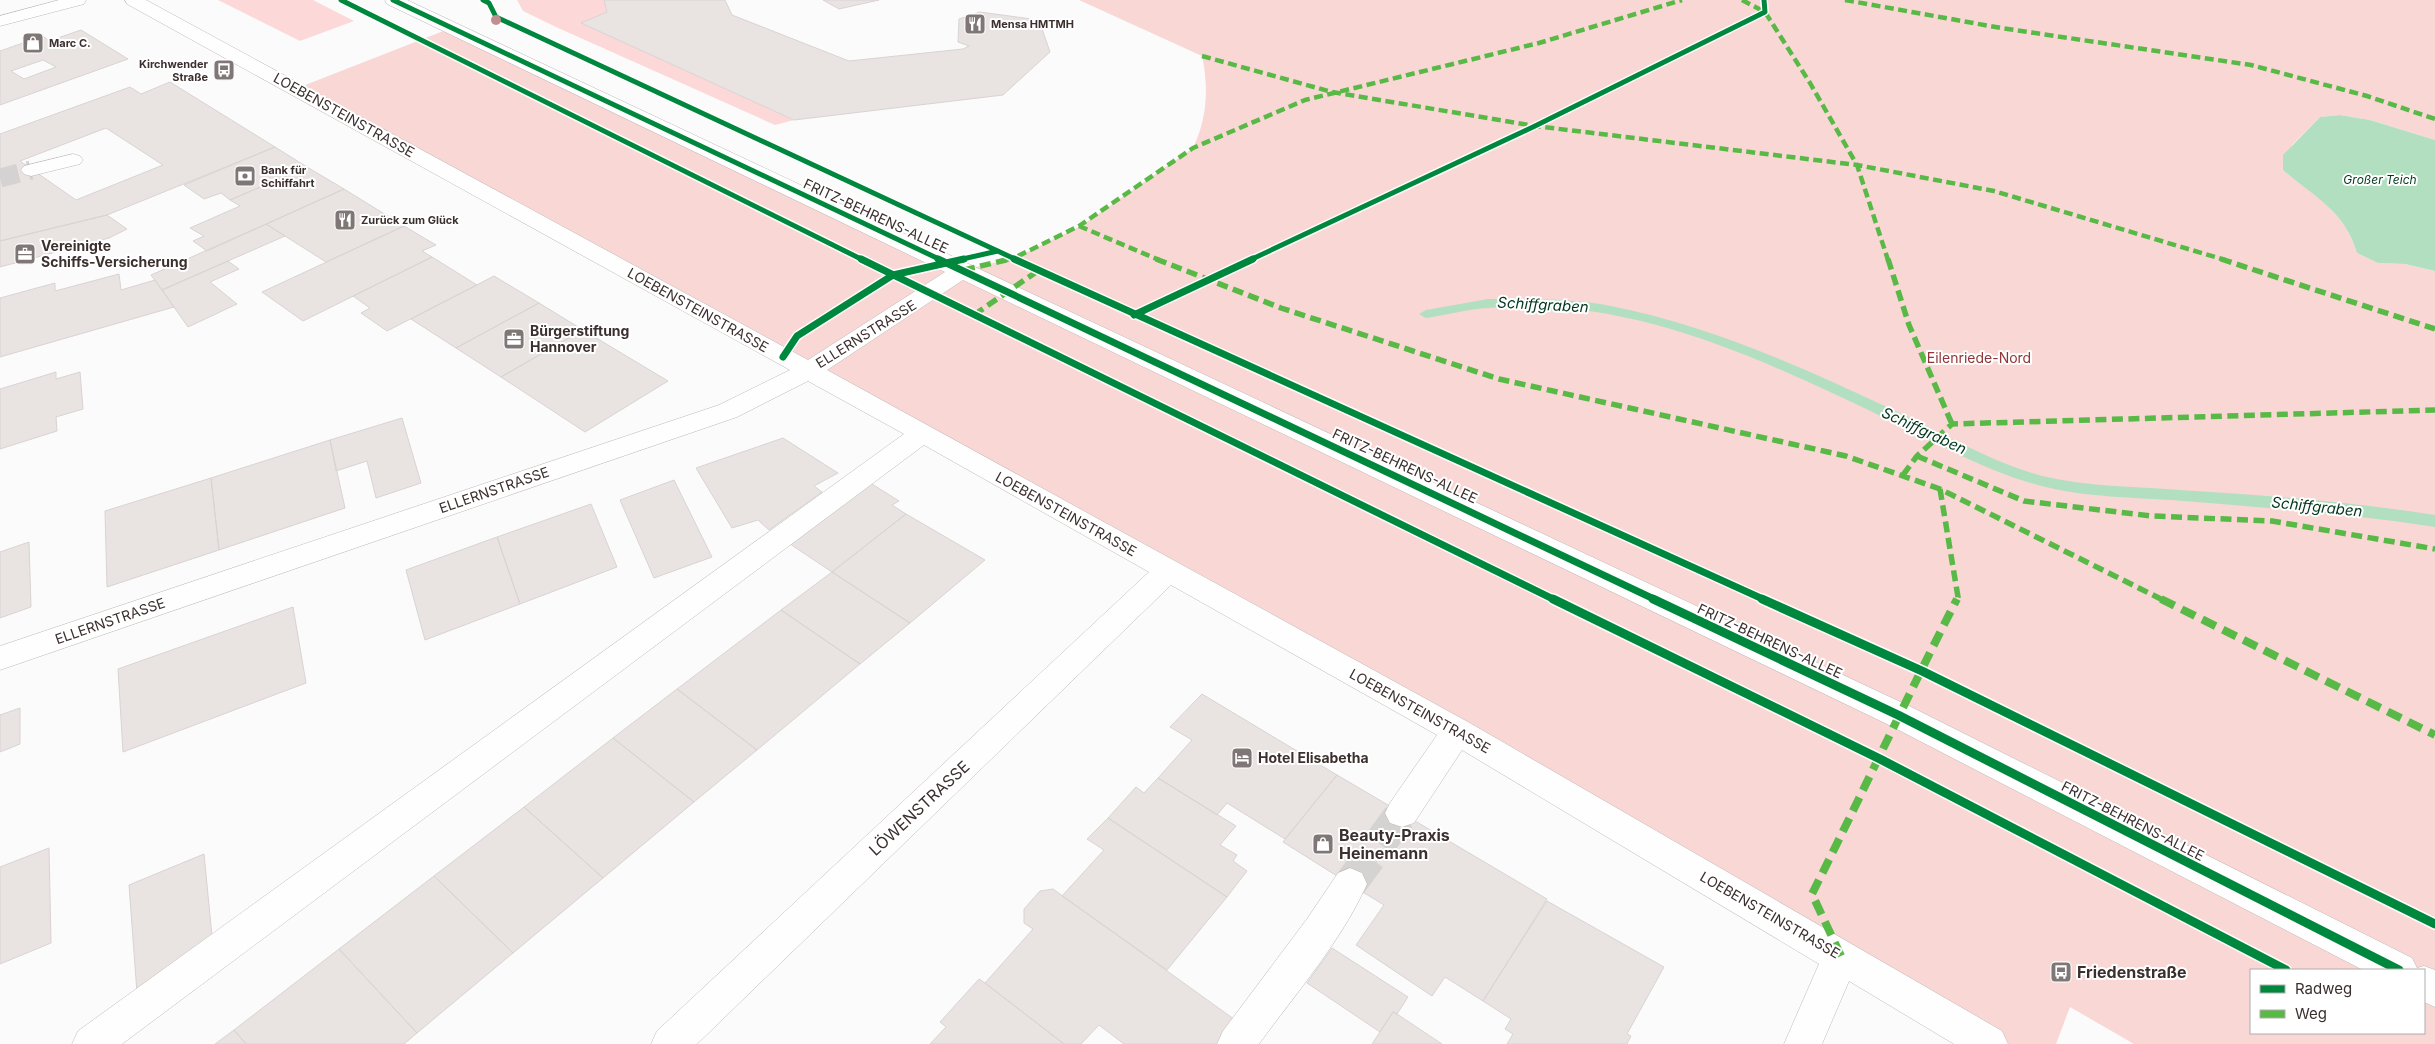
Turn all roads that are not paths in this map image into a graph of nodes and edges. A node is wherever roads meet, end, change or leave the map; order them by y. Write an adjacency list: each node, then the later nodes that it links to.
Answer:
1 (78, 0): 4 (street)
2 (133, 0): 8 (street, LOEBENSTEINSTRASSE)
3 (393, 0): 7 (street, FRITZ-BEHRENS-ALLEE)
4 (0, 21)
5 (73, 160): 6 (street)
6 (32, 170)
7 (963, 270): 8 (street, ELLERNSTRASSE); 16 (street, FRITZ-BEHRENS-ALLEE)
8 (808, 371): 9 (street, LOEBENSTEINSTRASSE); 11 (street, ELLERNSTRASSE)
9 (923, 434): 10 (street, LOEBENSTEINSTRASSE); 17 (street)
10 (1168, 571): 12 (street, LOEBENSTEINSTRASSE); 18 (street, LÖWENSTRASSE)
11 (0, 658)
12 (1457, 731): 13 (street); 15 (street, LOEBENSTEINSTRASSE)
13 (1402, 814)
14 (1350, 884): 19 (street)
15 (1841, 956): 20 (street); 21 (street, LOEBENSTEINSTRASSE)
16 (2397, 969)
17 (91, 1044)
18 (670, 1044)
19 (1236, 1044)
20 (1803, 1044)
21 (1989, 1044)

